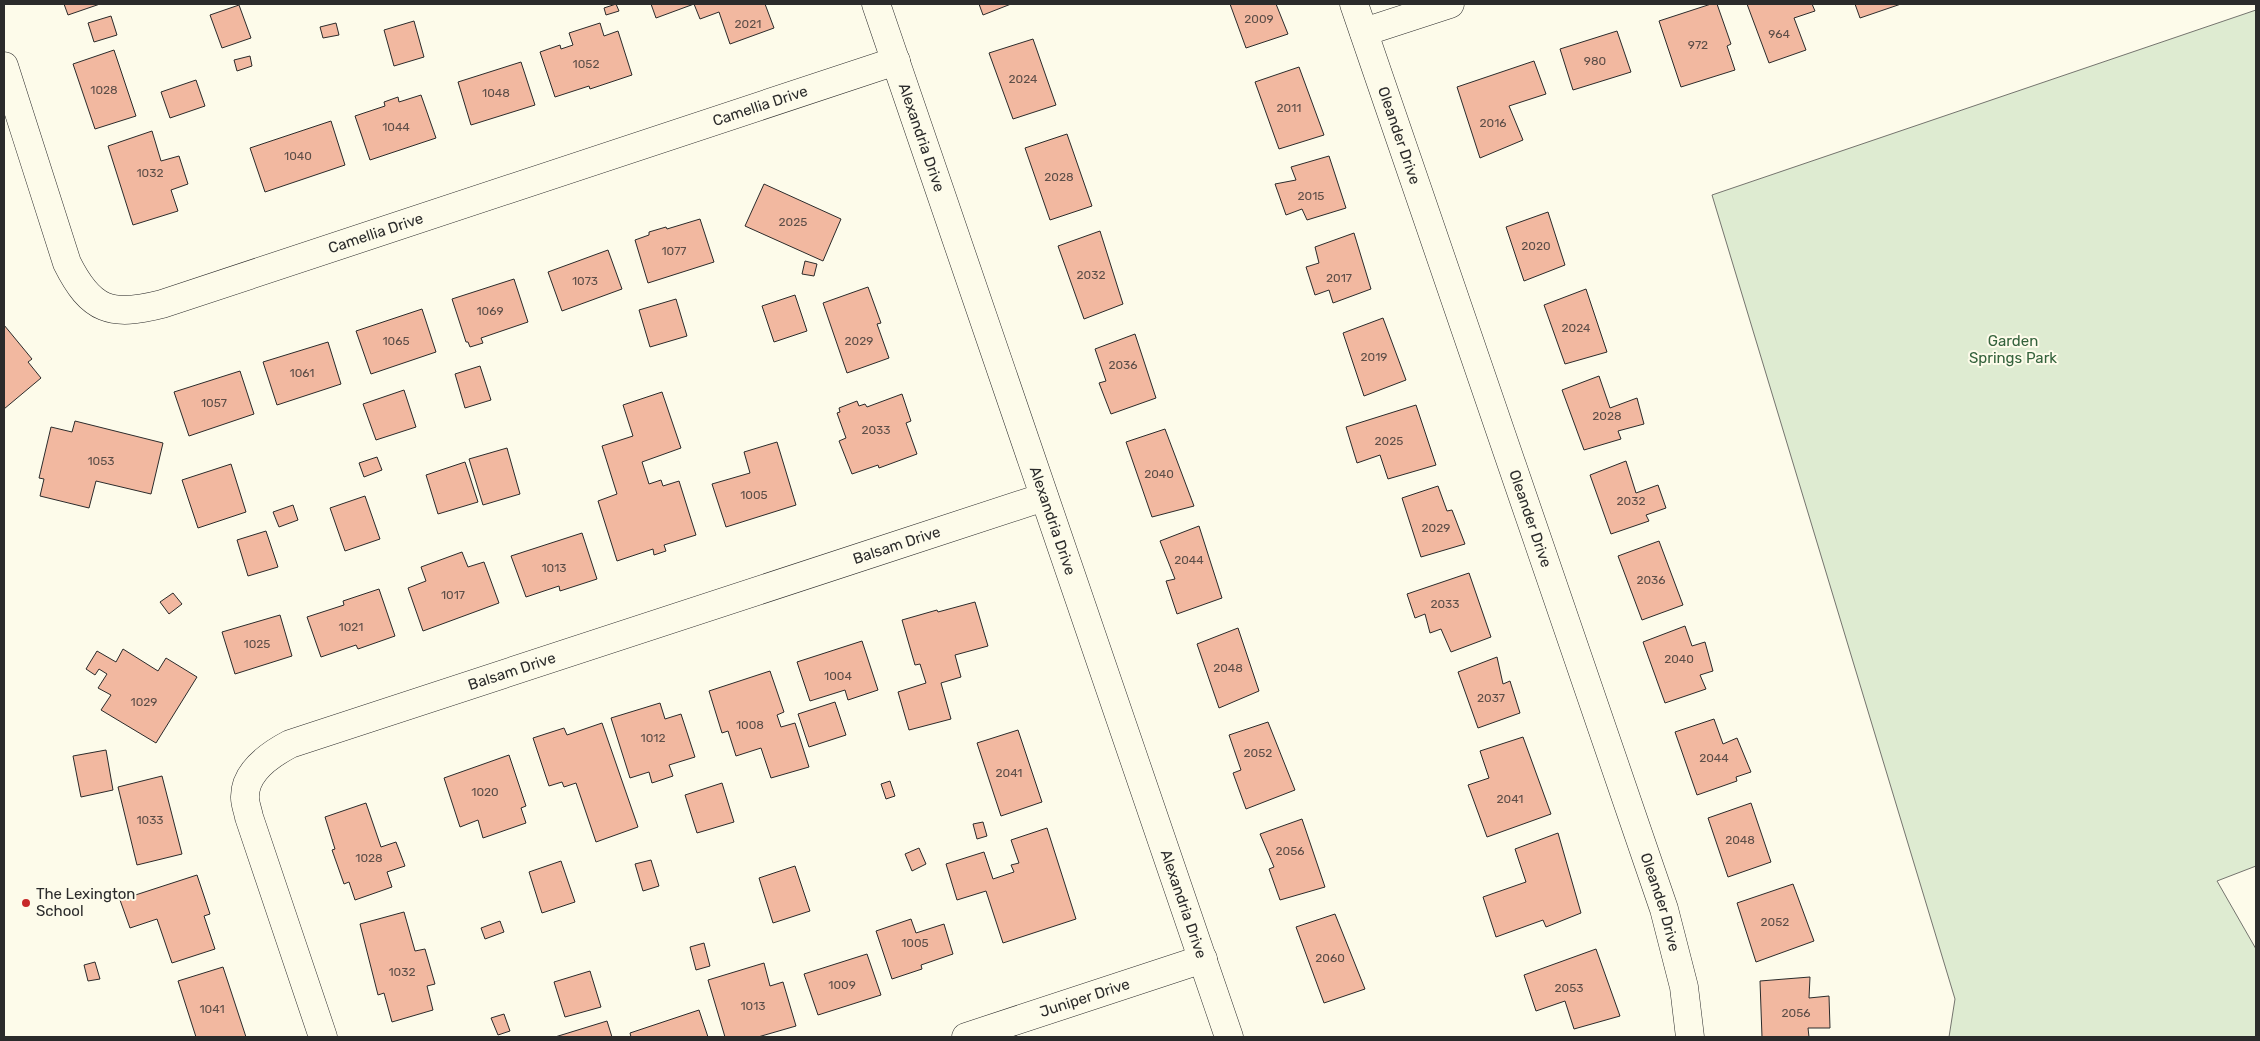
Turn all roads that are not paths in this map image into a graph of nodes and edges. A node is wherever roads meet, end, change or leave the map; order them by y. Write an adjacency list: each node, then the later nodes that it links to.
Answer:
1 (876, 4): 5 (street, Alexandria Drive)
2 (1354, 4): 4 (street, Oleander Drive)
3 (1450, 4): 4 (street)
4 (1364, 32): 12 (street, Oleander Drive)
5 (896, 61): 6 (street, Camellia Drive); 7 (street, Alexandria Drive)
6 (4, 66)
7 (1044, 497): 8 (street, Alexandria Drive); 9 (street, Balsam Drive)
8 (1203, 959): 10 (street, Juniper Drive); 11 (street, Alexandria Drive)
9 (323, 1037)
10 (966, 1037)
11 (1229, 1037)
12 (1690, 1037)

